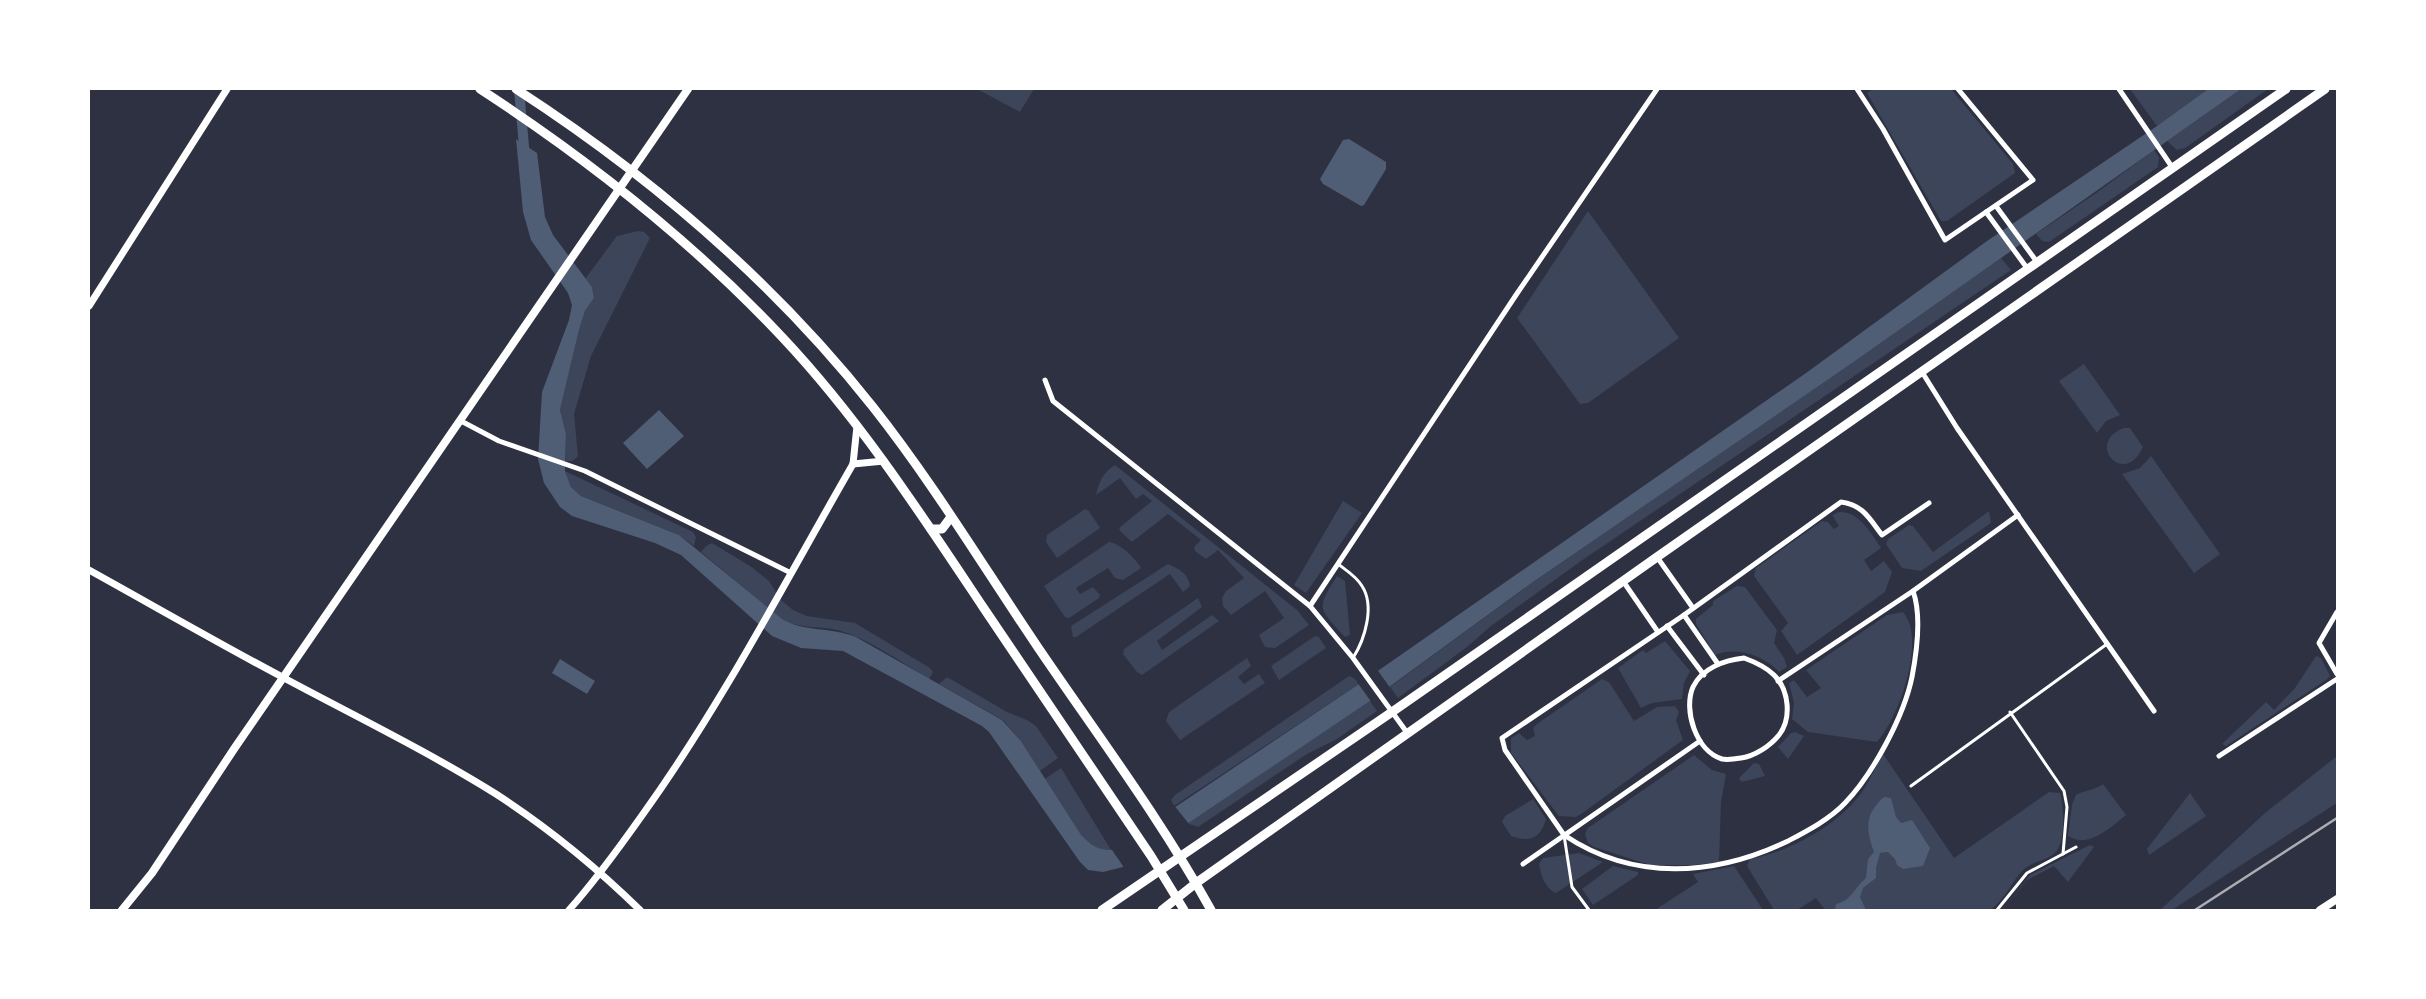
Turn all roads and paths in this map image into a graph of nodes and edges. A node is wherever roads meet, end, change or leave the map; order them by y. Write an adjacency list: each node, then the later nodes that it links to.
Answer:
1 (227, 89): 18 (street)
2 (480, 89): 13 (main road)
3 (516, 89): 12 (main road)
4 (688, 89): 12 (main road)
5 (1657, 89): 30 (street)
6 (1858, 89): 15 (street)
7 (1958, 89): 14 (street)
8 (2119, 89): 11 (street)
9 (2286, 89): 11 (main road)
10 (2325, 89): 19 (main road)
11 (2172, 167): 16 (main road)
12 (631, 171): 13 (main road); 27 (main road)
13 (620, 190): 21 (main road); 22 (main road)
14 (1996, 206): 15 (street); 16 (street)
15 (1986, 212): 17 (street)
16 (2036, 262): 17 (main road)
17 (2027, 268): 50 (main road)
18 (89, 306)
19 (1922, 372): 26 (street); 29 (main road)
20 (1045, 380): 35 (street)
21 (461, 421): 32 (street); 46 (main road)
22 (857, 426): 23 (main road); 24 (street)
23 (884, 461): 24 (street); 28 (main road)
24 (853, 464): 32 (street)
25 (1929, 503): 36 (street)
26 (2018, 515): 34 (street); 41 (street)
27 (951, 517): 28 (main road); 59 (main road)
28 (931, 530): 61 (main road)
29 (1657, 556): 33 (main road); 36 (street)
30 (1338, 564): 35 (street); 42 (lane)
31 (89, 570): 46 (street)
32 (790, 573): 62 (street)
33 (1623, 581): 40 (street); 52 (main road)
34 (1913, 591): 48 (street); 56 (street)
35 (1310, 606): 42 (street)
36 (1693, 608): 38 (street)
37 (2337, 612): 44 (street)
38 (1684, 615): 39 (street); 43 (street)
39 (1667, 626): 40 (street); 45 (street)
40 (1658, 632): 56 (street)
41 (2107, 643): 49 (street); 51 (lane)
42 (1353, 658): 50 (street)
43 (1718, 664): 45 (street); 48 (street)
44 (2337, 674)
45 (1704, 675): 53 (street)
46 (284, 678): 62 (street); 66 (main road)
47 (2337, 679): 54 (street)
48 (1778, 681): 53 (street)
49 (2154, 711)
50 (1392, 712): 52 (street); 59 (main road)
51 (2010, 712): 55 (lane); 58 (lane)
52 (1408, 734): 63 (main road)
53 (1700, 741): 56 (street)
54 (2219, 756)
55 (1911, 786)
56 (1564, 835): 60 (street); 73 (lane)
57 (2076, 847): 58 (lane)
58 (2063, 854): 74 (lane)
59 (1179, 859): 61 (main road); 63 (main road)
60 (1522, 864)
61 (1161, 870): 64 (main road); 69 (main road)
62 (601, 873): 67 (street); 68 (street)
63 (1196, 883): 64 (main road); 72 (main road)
64 (1177, 899): 70 (main road); 71 (main road)
65 (2337, 899): 75 (main road)
66 (122, 910)
67 (569, 910)
68 (640, 910)
69 (1102, 910)
70 (1162, 910)
71 (1184, 910)
72 (1211, 910)
73 (1589, 910)
74 (1997, 910)
75 (2320, 910)

